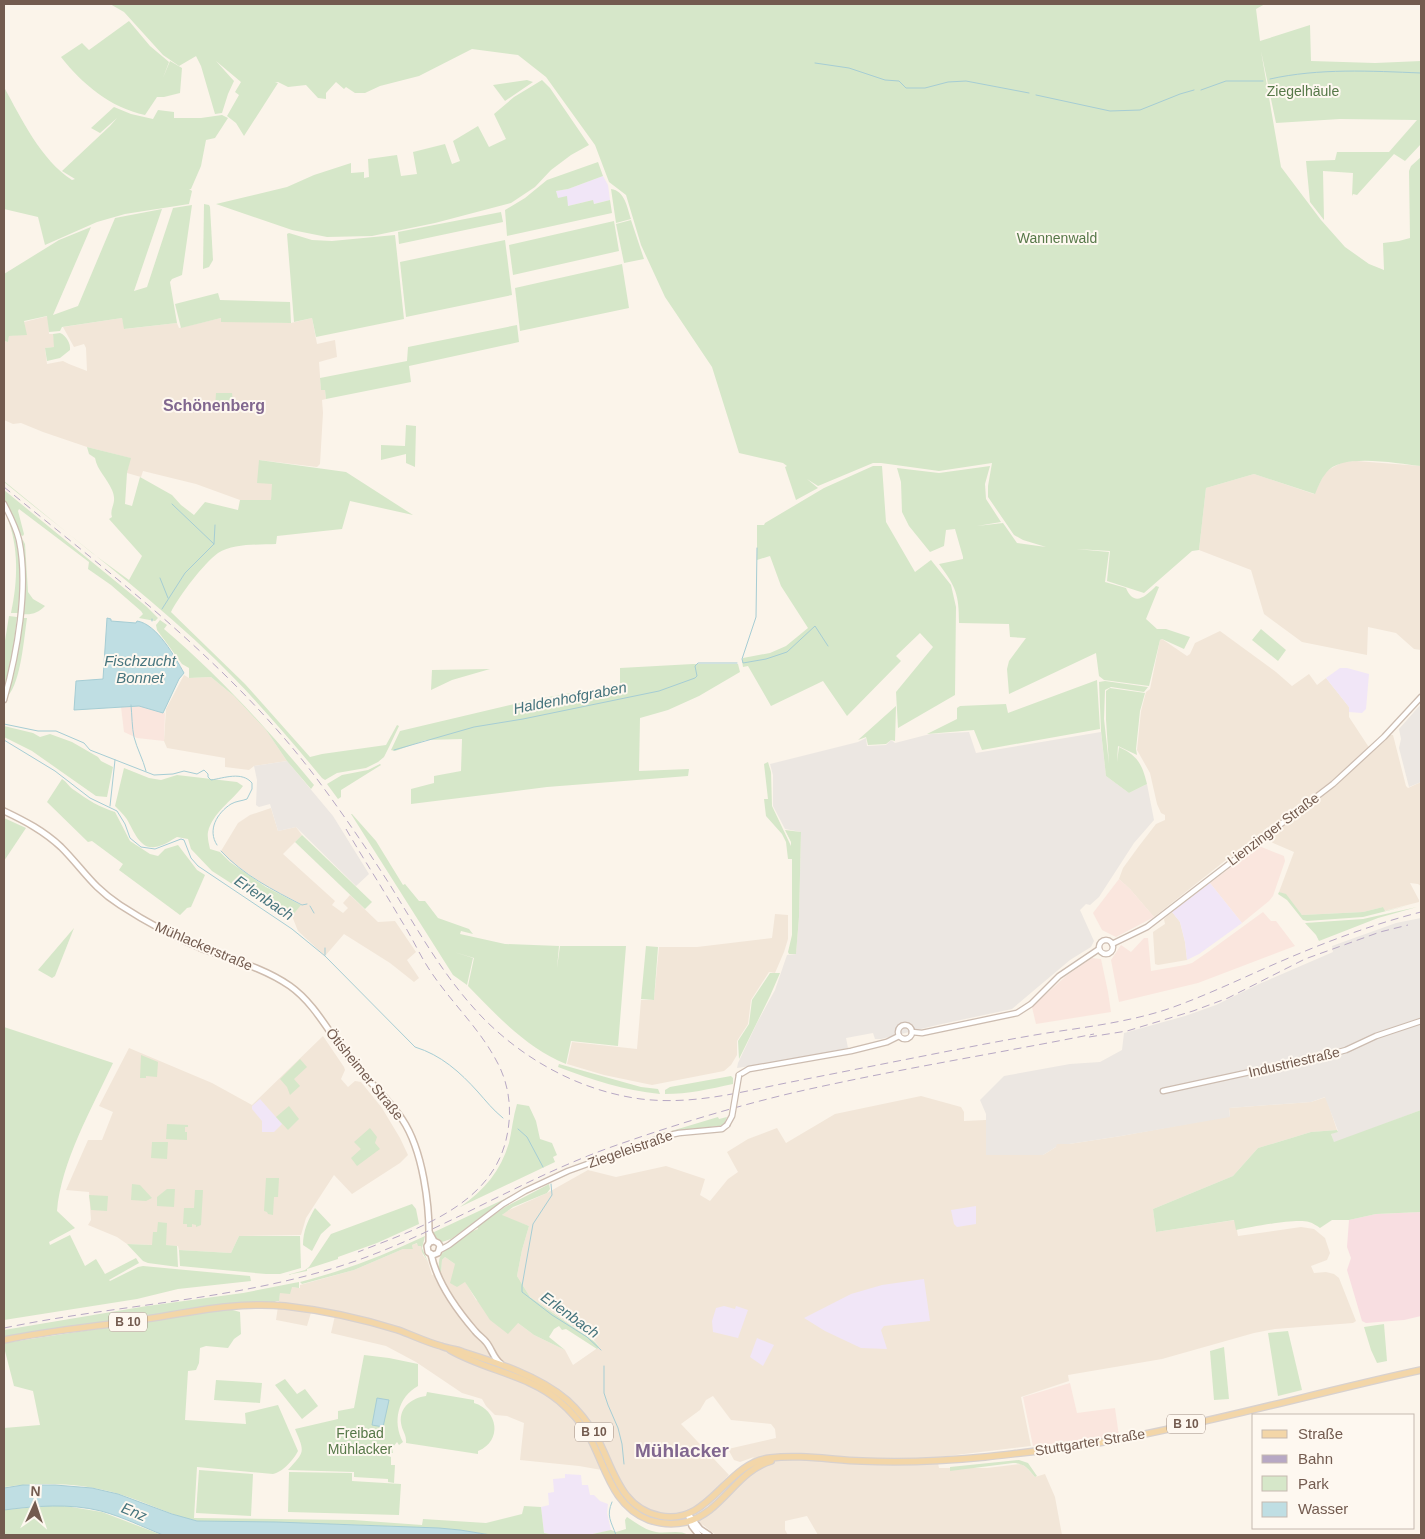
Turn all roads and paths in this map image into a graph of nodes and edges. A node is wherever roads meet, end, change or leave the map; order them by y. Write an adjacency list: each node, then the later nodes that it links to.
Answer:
1 (4, 504): 3 (street)
2 (1421, 697): 5 (street, Lienzinger Straße)
3 (4, 700)
4 (4, 811): 7 (main road, Mühlackerstraße)
5 (1112, 944): 6 (street, Lienzinger Straße); 6 (street, Lienzinger Straße)
6 (1099, 949): 9 (street, Ziegeleistraße)
7 (291, 986): 12 (main road, Ötisheimer Straße)
8 (1421, 1021): 11 (street, Industriestraße)
9 (912, 1032): 10 (street, Ziegeleistraße); 10 (street, Ziegeleistraße)
10 (899, 1036): 13 (street, Ziegeleistraße, bridge)
11 (1162, 1091)
12 (432, 1242): 13 (main road); 13 (main road, Ötisheimer Straße)
13 (437, 1251): 15 (main road)
14 (4, 1340): 16 (main road, B 10)
15 (489, 1347): 16 (main road); 17 (main road)
16 (485, 1363): 17 (main road, B 10); 20 (main road, B 10)
17 (508, 1368): 19 (main road, B 10)
18 (1421, 1370): 21 (main road, Stuttgarter Straße / B 10)
19 (546, 1385): 20 (street); 24 (main road, B 10)
20 (539, 1388): 27 (main road, B 10)
21 (783, 1458): 22 (main road, Stuttgarter Straße / B 10); 23 (main road, Stuttgarter Straße / B 10)
22 (735, 1475): 23 (street); 24 (main road, Stuttgarter Straße / B 10)
23 (740, 1480): 25 (main road, Stuttgarter Straße / B 10)
24 (688, 1514): 26 (main road)
25 (703, 1516): 26 (main road, Stuttgarter Straße / B 10); 28 (main road)
26 (692, 1520): 27 (main road, B 10); 28 (main road)
27 (674, 1524): 28 (main road)
28 (699, 1533): 29 (main road)
29 (708, 1535)

